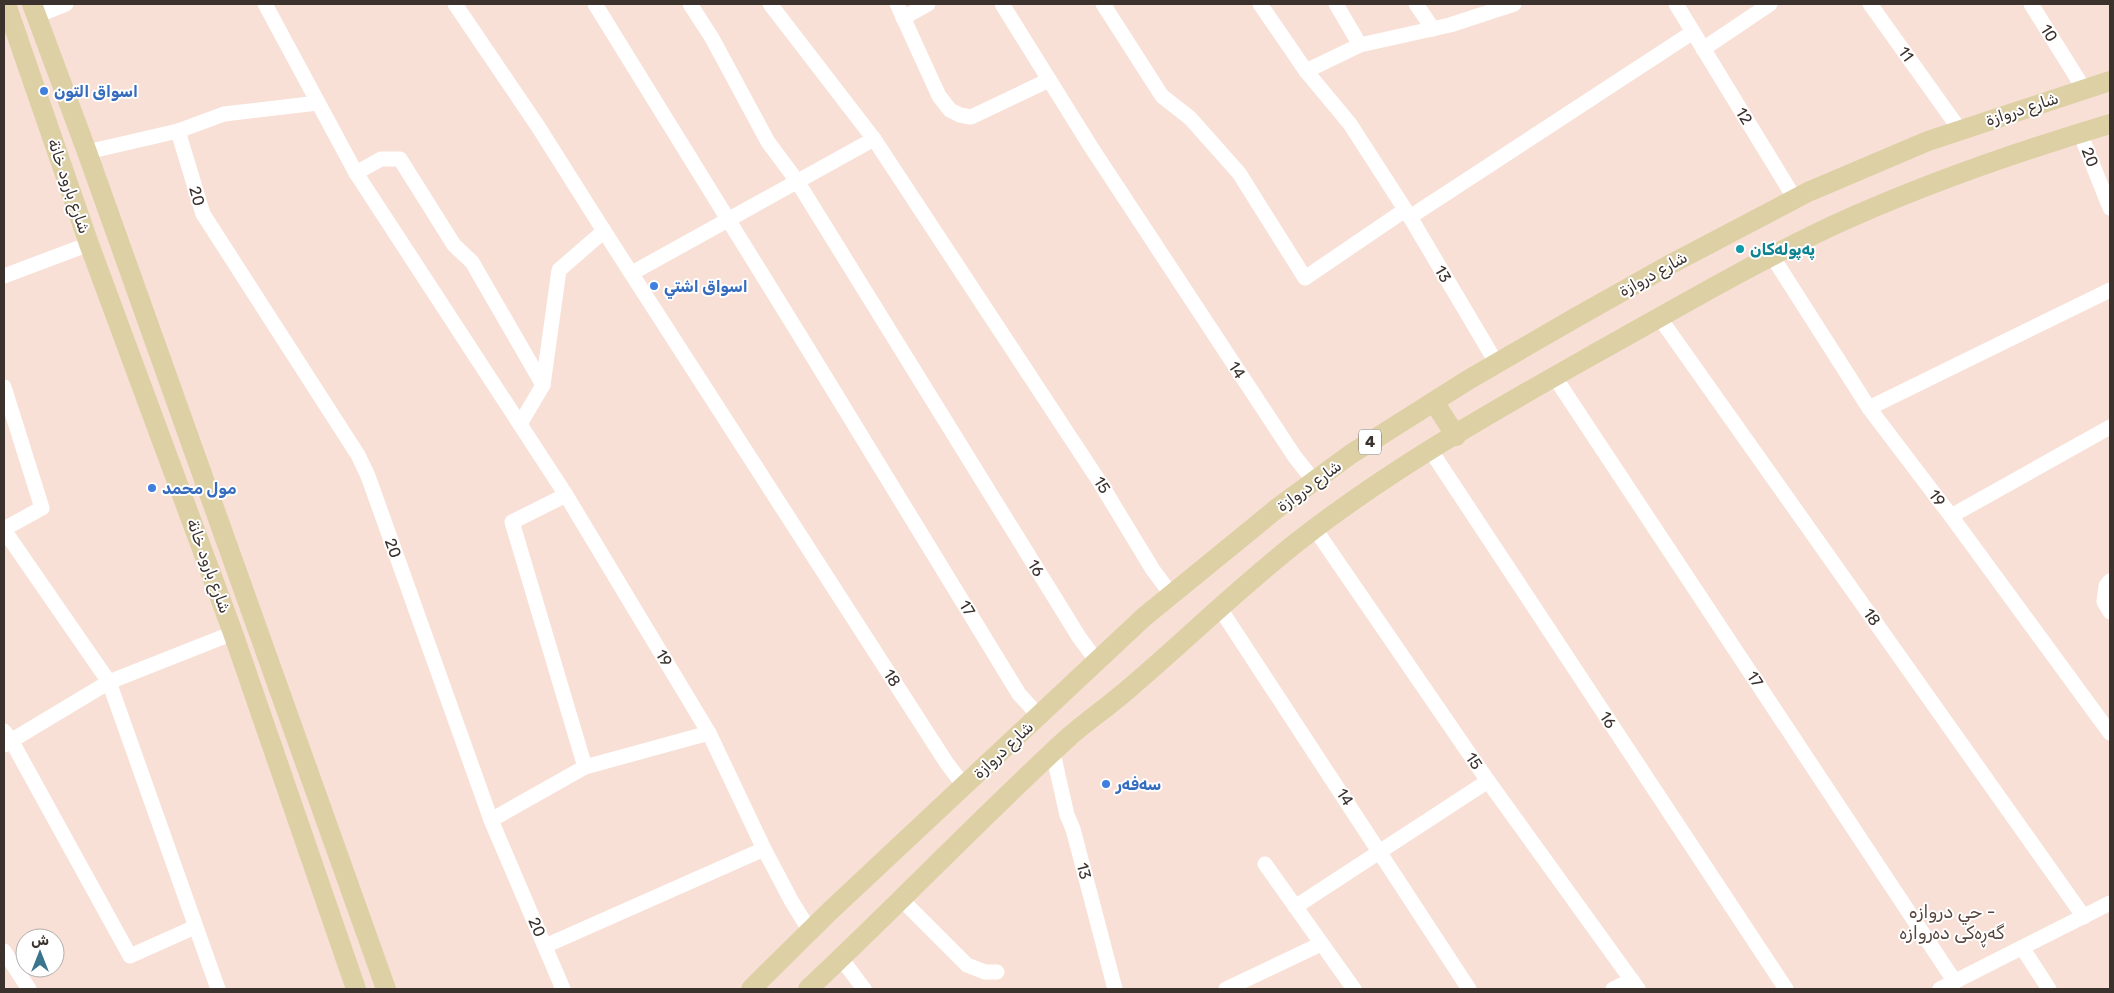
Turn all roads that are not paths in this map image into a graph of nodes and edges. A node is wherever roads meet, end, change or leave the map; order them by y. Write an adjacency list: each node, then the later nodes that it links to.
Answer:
1 (6, 4): 31 (main road, شارع بارود خانة)
2 (66, 4): 20 (street)
3 (265, 4): 32 (street, 19)
4 (455, 4): 45 (street, 18)
5 (595, 4): 44 (street, 17)
6 (690, 4): 40 (street, 16)
7 (770, 4): 37 (street, 15)
8 (897, 4): 21 (street)
9 (928, 4): 21 (street)
10 (1002, 4): 27 (street, 14)
11 (1103, 4): 43 (street)
12 (1260, 4): 26 (street, 13)
13 (1336, 4): 24 (street)
14 (1416, 4): 22 (street)
15 (1514, 4): 22 (street)
16 (1676, 4): 23 (street, 12)
17 (1770, 4): 25 (street)
18 (1870, 4): 35 (street, 11)
19 (2031, 4): 30 (street, 10)
20 (34, 10): 29 (main road, شارع بارود خانة)
21 (903, 18): 27 (street)
22 (1433, 29): 24 (street)
23 (1692, 32): 25 (street, 12); 43 (street)
24 (1360, 45): 26 (street)
25 (1703, 49): 41 (street, 12)
26 (1306, 71): 43 (street, 13)
27 (1048, 80): 62 (street, 14)
28 (2110, 81): 30 (main road, شارع دروازة / 4)
29 (62, 85): 31 (main road); 38 (main road, شارع بارود خانة)
30 (2084, 89): 35 (main road, شارع دروازة / 4)
31 (37, 93): 46 (main road, شارع بارود خانة)
32 (318, 102): 34 (street); 39 (street, 19)
33 (2110, 124): 36 (main road, 4)
34 (178, 130): 38 (street); 82 (street, 20)
35 (1960, 130): 41 (main road, شارع دروازة / 4)
36 (2080, 133): 42 (street, 20); 47 (main road, 4)
37 (874, 139): 40 (street); 68 (street, 15)
38 (87, 152): 103 (main road, شارع بارود خانة)
39 (356, 173): 54 (street); 58 (street, 19)
40 (797, 181): 44 (street); 72 (street, 16)
41 (1795, 199): 52 (main road, شارع دروازة / 4)
42 (2110, 208)
43 (1407, 214): 52 (street, 13)
44 (728, 218): 48 (street); 74 (street, 17)
45 (604, 232): 48 (street, 18); 54 (street)
46 (89, 244): 49 (street); 71 (main road, شارع بارود خانة)
47 (1772, 256): 51 (main road, 4); 57 (street, 19)
48 (632, 273): 81 (street, 18)
49 (4, 276)
50 (2110, 290): 57 (street)
51 (1659, 317): 53 (main road, 4); 89 (street, 18)
52 (1496, 364): 56 (main road, شارع دروازة / 4)
53 (1554, 376): 60 (main road, 4); 98 (street, 17)
54 (543, 385): 58 (street)
55 (4, 387): 66 (street)
56 (1434, 402): 60 (main road); 62 (main road, شارع دروازة / 4)
57 (1868, 408): 64 (street, 19)
58 (520, 424): 63 (street, 19)
59 (2110, 427): 64 (street)
60 (1456, 436): 61 (main road, 4)
61 (1431, 451): 65 (main road, 4); 113 (street, 16)
62 (1314, 481): 68 (main road, شارع دروازة / 4)
63 (566, 495): 75 (street, 19); 79 (street)
64 (1951, 516): 76 (street, 19)
65 (1315, 528): 69 (main road, 4); 80 (street, 15)
66 (4, 530): 73 (street)
67 (2110, 581): 70 (street)
68 (1171, 594): 72 (main road, شارع دروازة / 4)
69 (1219, 607): 78 (main road, 4); 84 (street, 14)
70 (2110, 612)
71 (233, 633): 73 (street); 100 (main road, شارع بارود خانة)
72 (1096, 660): 74 (main road, شارع دروازة / 4)
73 (109, 682): 77 (street); 90 (street)
74 (1039, 716): 81 (main road, شارع دروازة / 4)
75 (709, 733): 79 (street); 83 (street, 19)
76 (2110, 733)
77 (6, 739): 90 (street)
78 (1053, 753): 86 (main road, 4); 108 (street, 13)
79 (585, 767): 82 (street)
80 (1488, 781): 84 (street); 99 (street, 15)
81 (964, 786): 91 (main road, شارع دروازة / 4)
82 (491, 820): 93 (street, 20)
83 (764, 849): 91 (street, 19); 93 (street)
84 (1381, 852): 88 (street); 111 (street, 14)
85 (1265, 864): 88 (street)
86 (901, 899): 96 (main road, 4); 97 (street)
87 (2110, 903): 89 (street)
88 (1295, 907): 92 (street)
89 (2084, 917): 94 (street)
90 (195, 927): 102 (street)
91 (810, 930): 105 (main road, شارع دروازة / 4)
92 (1320, 944): 109 (street); 110 (street)
93 (545, 946): 104 (street, 20)
94 (2023, 949): 98 (street); 115 (street)
95 (4, 952): 101 (street)
96 (841, 958): 106 (main road, 4); 107 (street)
97 (996, 972)
98 (1955, 982): 114 (street)
99 (1635, 984): 112 (street)
100 (352, 988)
101 (29, 989)
102 (218, 989)
103 (386, 989)
104 (563, 989)
105 (751, 989)
106 (808, 989)
107 (864, 989)
108 (1115, 989)
109 (1226, 989)
110 (1354, 989)
111 (1469, 989)
112 (1613, 989)
113 (1786, 989)
114 (1940, 989)
115 (2049, 989)

